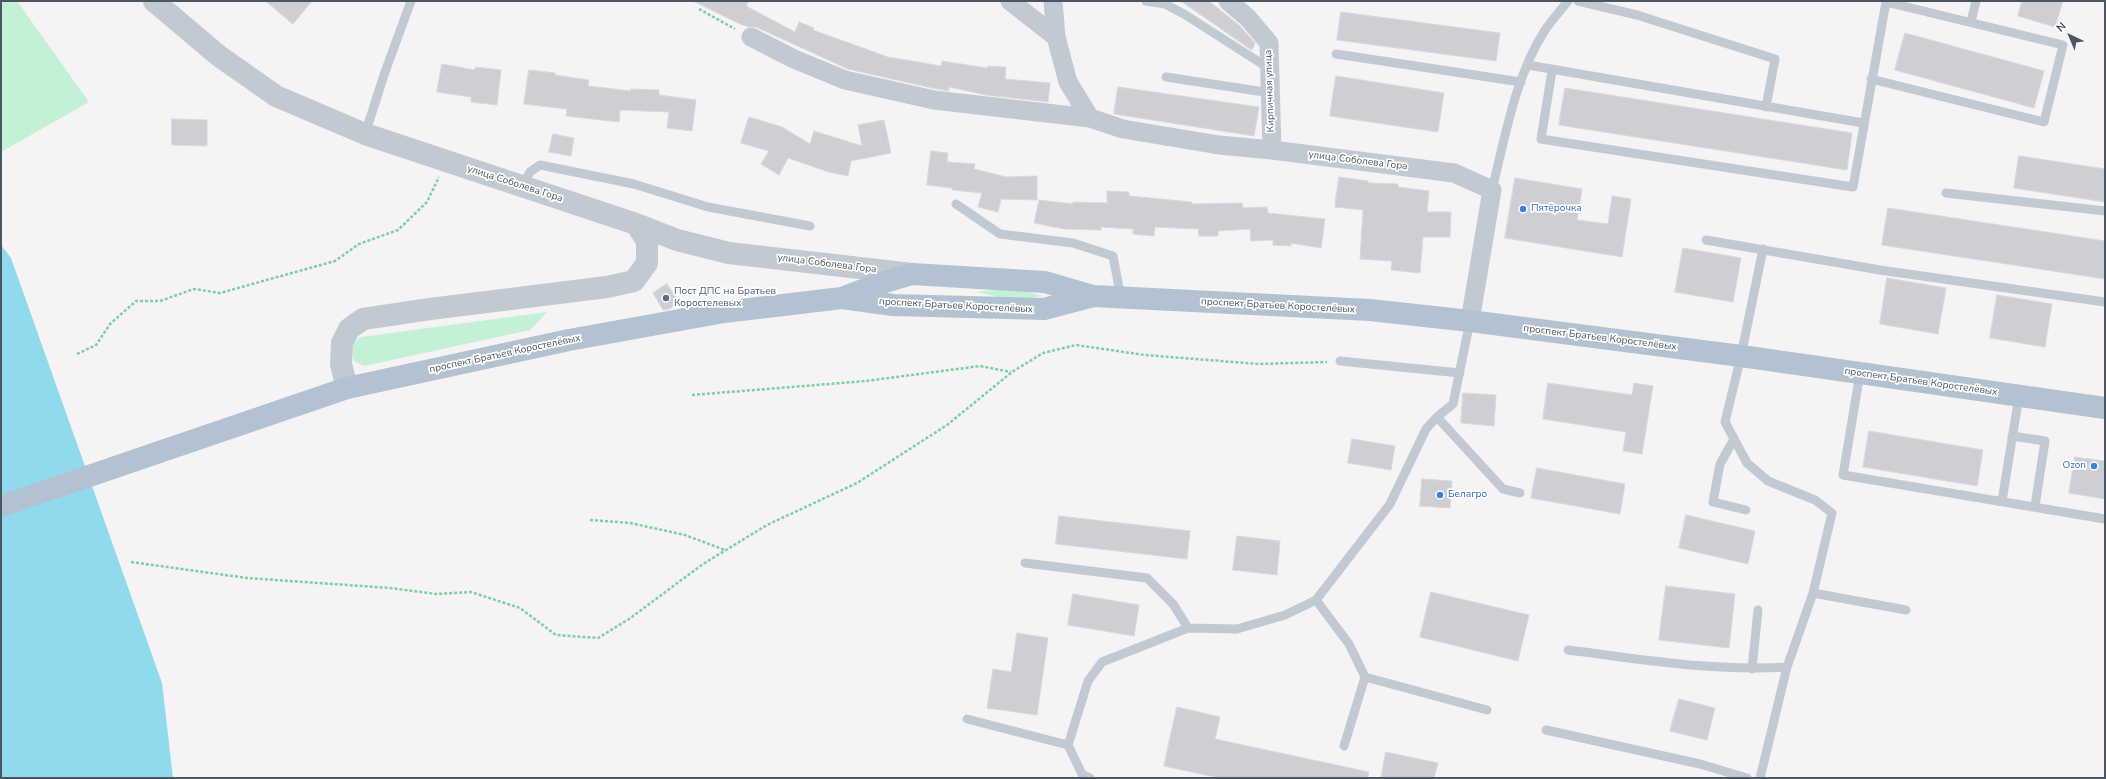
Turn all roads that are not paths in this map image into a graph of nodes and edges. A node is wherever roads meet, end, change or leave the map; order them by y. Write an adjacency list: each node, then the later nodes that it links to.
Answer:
1 (154, 1): 24 (street, улица Соболева Гора)
2 (411, 1): 24 (lane)
3 (1010, 1): 11 (street)
4 (1053, 1): 11 (street)
5 (1146, 1): 15 (lane)
6 (1228, 1): 15 (street, Кирпичная улица)
7 (1568, 1): 14 (lane)
8 (1578, 1): 21 (lane)
9 (1976, 1): 10 (lane)
10 (1971, 22): 18 (lane); 18 (lane)
11 (1056, 37): 22 (street)
12 (751, 38): 22 (street, улица Соболева Гора)
13 (1336, 54): 19 (lane)
14 (1528, 65): 16 (lane); 19 (lane)
15 (1270, 69): 20 (street, Кирпичная улица)
16 (1552, 71): 21 (lane); 23 (lane)
17 (1166, 77): 20 (lane)
18 (1871, 79): 23 (lane)
19 (1521, 82): 27 (lane)
20 (1271, 93): 25 (street, Кирпичная улица)
21 (1766, 107): 23 (lane)
22 (1090, 118): 25 (street, улица Соболева Гора)
23 (1863, 123)
24 (365, 134): 26 (street, улица Соболева Гора)
25 (1272, 150): 27 (street, улица Соболева Гора)
26 (522, 186): 31 (street, улица Соболева Гора); 32 (lane)
27 (1492, 190): 40 (street)
28 (1946, 193): 30 (lane)
29 (956, 204): 38 (lane)
30 (2105, 211)
31 (636, 224): 35 (street, улица Соболева Гора); 45 (street)
32 (810, 226)
33 (1706, 240): 34 (lane)
34 (1763, 249): 39 (lane); 41 (lane)
35 (912, 274): 36 (main road, проспект Братьев Коростелёвых); 37 (main road, проспект Братьев Коростелёвых)
36 (1093, 296): 37 (main road, проспект Братьев Коростелёвых); 38 (main road, проспект Братьев Коростелёвых)
37 (842, 298): 45 (main road, проспект Братьев Коростелёвых)
38 (1121, 298): 40 (main road, проспект Братьев Коростелёвых)
39 (2105, 302)
40 (1470, 321): 41 (main road, проспект Братьев Коростелёвых); 43 (lane)
41 (1741, 356): 44 (main road, проспект Братьев Коростелёвых); 50 (lane)
42 (1340, 361): 43 (lane)
43 (1460, 372): 48 (lane)
44 (1860, 373): 46 (main road, проспект Братьев Коростелёвых); 52 (lane)
45 (347, 388): 53 (main road, проспект Братьев Коростелёвых)
46 (2019, 396): 47 (main road, проспект Братьев Коростелёвых); 49 (lane)
47 (2105, 408)
48 (1437, 417): 51 (lane); 59 (lane)
49 (2012, 436): 52 (lane); 54 (lane)
50 (1734, 440): 55 (lane); 58 (lane)
51 (1520, 493)
52 (2002, 501): 54 (lane)
53 (1, 506)
54 (2035, 506): 56 (lane)
55 (1746, 510)
56 (2105, 519)
57 (1025, 563): 62 (lane)
58 (1813, 593): 61 (lane); 64 (lane)
59 (1316, 600): 62 (lane); 66 (lane)
60 (1758, 610): 65 (lane)
61 (1906, 610)
62 (1188, 628): 70 (lane)
63 (1568, 650): 65 (lane)
64 (1787, 667): 65 (lane); 74 (lane)
65 (1752, 670)
66 (1365, 677): 67 (lane); 71 (lane)
67 (1487, 710)
68 (967, 719): 70 (lane)
69 (1546, 730): 73 (lane)
70 (1068, 745): 72 (lane)
71 (1344, 746)
72 (1090, 778)
73 (1747, 778)
74 (1760, 778)

